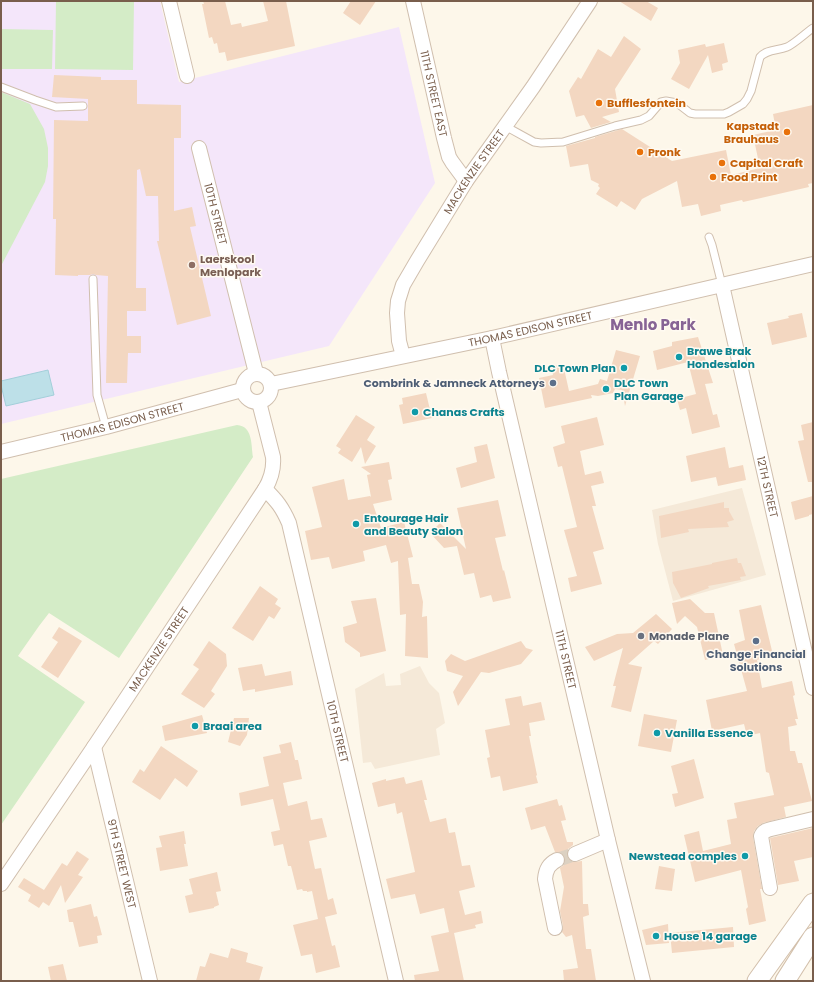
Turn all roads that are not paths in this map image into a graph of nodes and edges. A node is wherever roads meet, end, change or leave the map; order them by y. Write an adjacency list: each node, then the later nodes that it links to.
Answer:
1 (169, 1): 5 (street)
2 (413, 1): 10 (street, 11TH STREET EAST)
3 (590, 1): 8 (street, MACKENZIE STREET)
4 (813, 28): 8 (lane)
5 (187, 76)
6 (1, 87): 7 (lane)
7 (83, 106)
8 (505, 126): 10 (street, MACKENZIE STREET)
9 (199, 148): 17 (street, 10TH STREET)
10 (466, 180): 16 (street, MACKENZIE STREET)
11 (709, 237): 14 (lane)
12 (813, 264): 14 (street, THOMAS EDISON STREET)
13 (93, 279): 21 (lane)
14 (722, 285): 15 (street, THOMAS EDISON STREET); 24 (street, 12TH STREET)
15 (492, 338): 16 (street, THOMAS EDISON STREET); 27 (street, 11TH STREET)
16 (403, 356): 18 (street, THOMAS EDISON STREET)
17 (256, 373): 18 (street); 19 (street)
18 (271, 384): 20 (street)
19 (242, 390): 20 (street); 21 (street, THOMAS EDISON STREET)
20 (259, 402): 23 (street, MACKENZIE STREET)
21 (106, 427): 22 (street, THOMAS EDISON STREET)
22 (1, 452)
23 (265, 489): 25 (street, MACKENZIE STREET); 36 (street, 10TH STREET)
24 (813, 688)
25 (94, 747): 30 (street, MACKENZIE STREET); 35 (street, 9TH STREET WEST)
26 (813, 819): 31 (street)
27 (608, 840): 28 (street); 37 (street, 11TH STREET)
28 (575, 854)
29 (558, 860): 33 (street)
30 (1, 884)
31 (770, 888)
32 (813, 903): 38 (main road)
33 (555, 928)
34 (813, 938): 39 (main road)
35 (150, 981)
36 (396, 981)
37 (643, 981)
38 (757, 981)
39 (785, 981)

